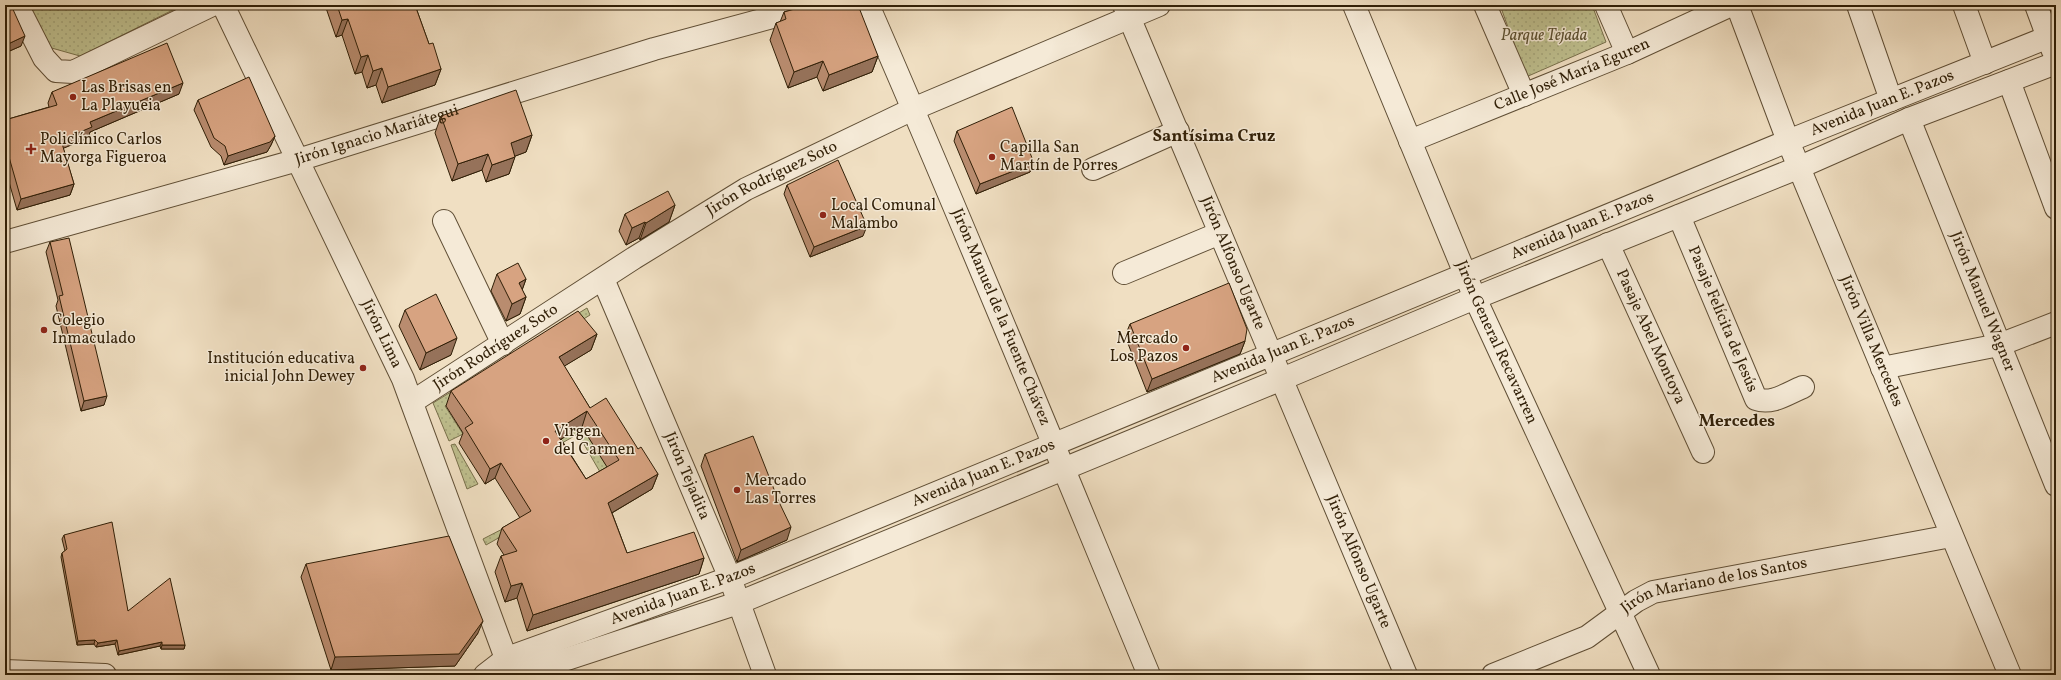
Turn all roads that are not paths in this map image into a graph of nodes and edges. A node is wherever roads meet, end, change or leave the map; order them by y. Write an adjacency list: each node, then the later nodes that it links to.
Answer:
1 (17, 5): 2 (street)
2 (212, 5)
3 (223, 5): 29 (street, Jirón Lima)
4 (817, 5): 29 (street, Jirón Ignacio Mariátegui)
5 (868, 5): 24 (street, Jirón Manuel de la Fuente Chávez)
6 (1159, 5): 15 (street, Jirón Rodríguez Soto)
7 (1354, 5): 27 (street, Jirón General Recavarren)
8 (1485, 5): 22 (street)
9 (1606, 5): 17 (street)
10 (1731, 5): 17 (street, Calle José María Eguren)
11 (1737, 5): 28 (street, Jirón Villa Mercedes)
12 (1858, 5): 23 (street)
13 (1964, 5): 19 (street)
14 (2036, 5): 16 (street)
15 (1127, 11): 24 (street, Jirón Rodríguez Soto); 26 (street, Jirón Alfonso Ugarte)
16 (2052, 36): 18 (street); 19 (street, Avenida Juan E. Pazos)
17 (1627, 53): 22 (street, Calle José María Eguren)
18 (2056, 57)
19 (1985, 63): 23 (street, Avenida Juan E. Pazos)
20 (2056, 63): 21 (street, Avenida Juan E. Pazos)
21 (2009, 81): 25 (street, Avenida Juan E. Pazos); 32 (street)
22 (1524, 95): 27 (street, Calle José María Eguren)
23 (1891, 100): 28 (street, Avenida Juan E. Pazos)
24 (913, 109): 40 (street, Jirón Rodríguez Soto); 50 (street, Jirón Manuel de la Fuente Chávez)
25 (1909, 119): 30 (street, Avenida Juan E. Pazos); 44 (street, Jirón Manuel Wagner)
26 (1178, 131): 31 (street); 35 (street, Jirón Alfonso Ugarte)
27 (1410, 141): 39 (street, Jirón General Recavarren)
28 (1788, 141): 30 (street, Jirón Villa Mercedes); 39 (street, Avenida Juan E. Pazos)
29 (298, 160): 36 (street, Jirón Ignacio Mariátegui); 49 (street, Jirón Lima)
30 (1800, 167): 33 (street, Avenida Juan E. Pazos); 46 (street, Jirón Villa Mercedes)
31 (1092, 170)
32 (2056, 208)
33 (1680, 216): 37 (street, Avenida Juan E. Pazos); 48 (street, Pasaje Felícita de Jesús)
34 (444, 221): 43 (street)
35 (1220, 233): 38 (street); 45 (street, Jirón Alfonso Ugarte)
36 (5, 242)
37 (1608, 244): 41 (street, Avenida Juan E. Pazos); 51 (street, Pasaje Abel Montoya)
38 (1124, 273)
39 (1466, 275): 41 (street, Jirón General Recavarren); 45 (street, Avenida Juan E. Pazos)
40 (603, 279): 43 (street, Jirón Rodríguez Soto); 56 (street, Jirón Tejadita)
41 (1475, 298): 47 (street, Avenida Juan E. Pazos); 58 (street, Jirón General Recavarren)
42 (2056, 323): 44 (street)
43 (502, 344): 49 (street, Jirón Rodríguez Soto)
44 (1999, 345): 46 (street); 52 (street, Jirón Manuel Wagner)
45 (1271, 355): 47 (street, Jirón Alfonso Ugarte); 50 (street, Avenida Juan E. Pazos)
46 (1882, 368): 55 (street, Jirón Villa Mercedes)
47 (1282, 380): 53 (street, Avenida Juan E. Pazos); 65 (street, Jirón Alfonso Ugarte)
48 (1803, 387)
49 (412, 402): 59 (street, Jirón Lima)
50 (1054, 445): 53 (street, Jirón Manuel de la Fuente Chávez); 56 (street, Avenida Juan E. Pazos)
51 (1703, 452)
52 (2050, 453): 54 (street, Jirón Manuel Wagner)
53 (1064, 469): 57 (street, Avenida Juan E. Pazos); 64 (street, Jirón Manuel de la Fuente Chávez)
54 (2056, 485)
55 (1951, 536): 58 (street, Jirón Mariano de los Santos); 68 (street, Jirón Villa Mercedes)
56 (730, 578): 57 (street, Jirón Tejadita); 59 (street, Avenida Juan E. Pazos)
57 (738, 603): 59 (street, Avenida Juan E. Pazos); 63 (street, Jirón Tejadita)
58 (1620, 613): 66 (street, Jirón Mariano de los Santos); 67 (street, Jirón General Recavarren)
59 (512, 669): 62 (street)
60 (5, 671): 61 (street)
61 (106, 675)
62 (485, 675)
63 (764, 675)
64 (1149, 675)
65 (1406, 675)
66 (1493, 675)
67 (1649, 675)
68 (2010, 675)

